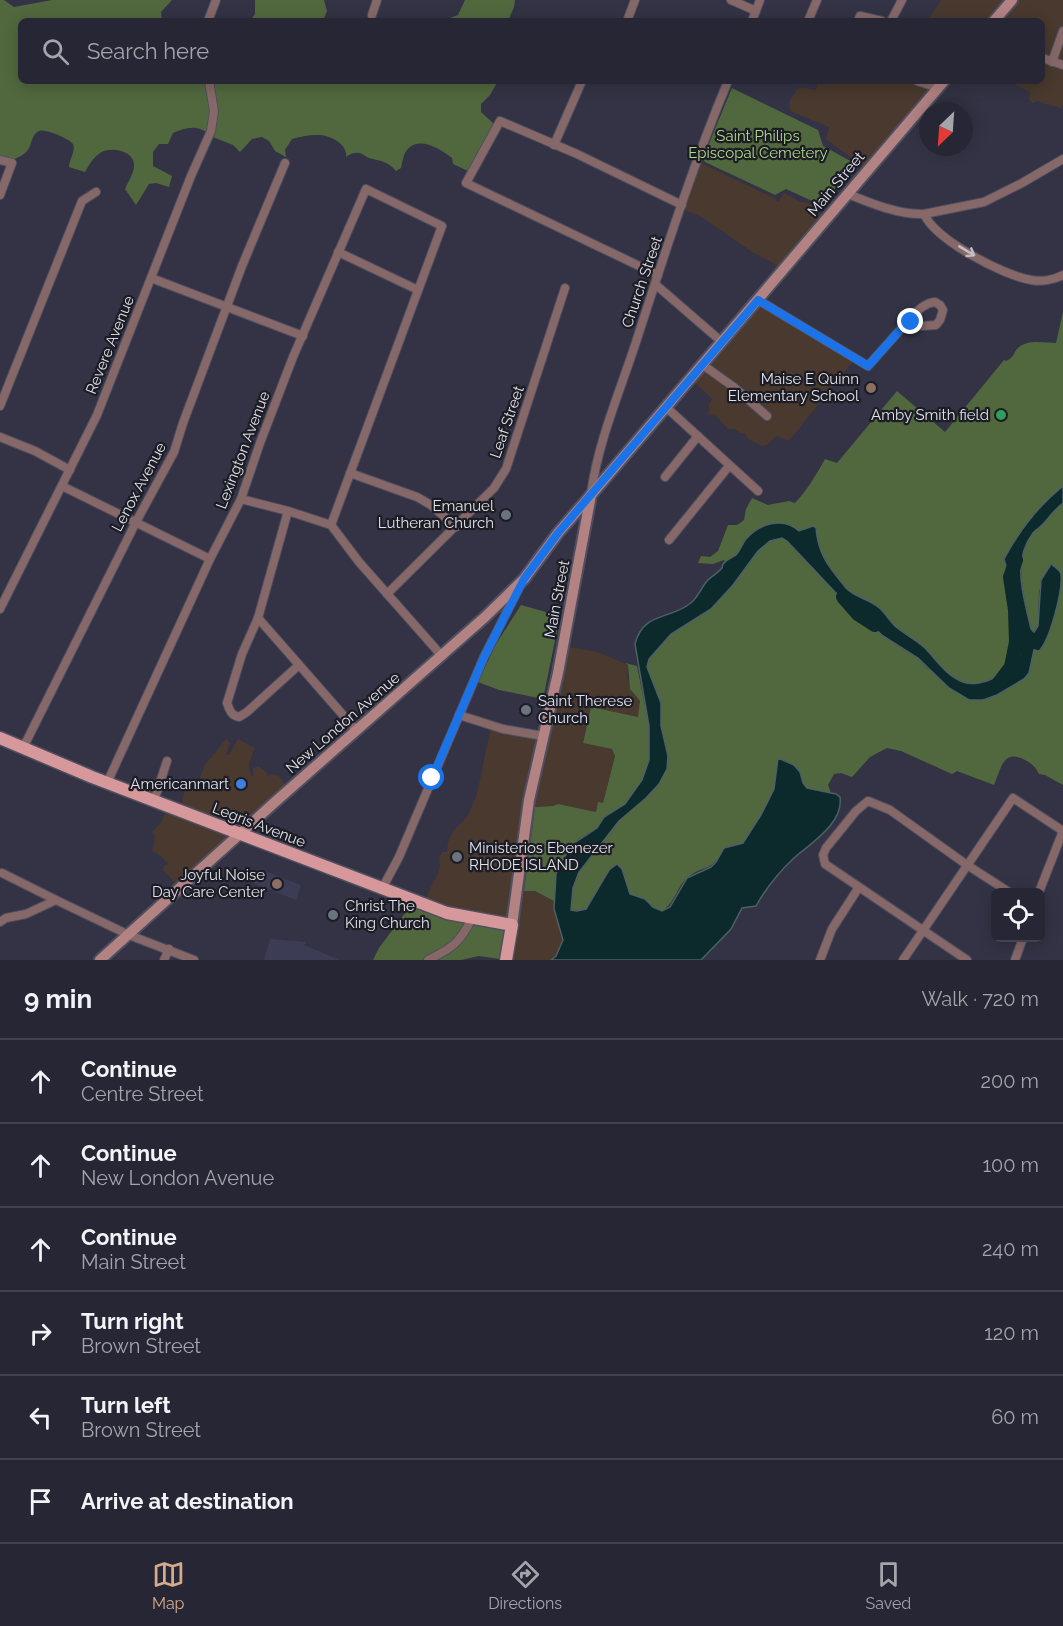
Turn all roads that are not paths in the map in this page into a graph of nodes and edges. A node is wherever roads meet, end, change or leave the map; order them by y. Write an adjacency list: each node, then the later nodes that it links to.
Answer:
1 (216, 0): 11 (street)
2 (377, 0): 10 (street)
3 (635, 0): 12 (street)
4 (731, 0): 9 (street)
5 (760, 0): 9 (street)
6 (817, 0): 14 (street)
7 (902, 0): 15 (street)
8 (1012, 0): 16 (main road)
9 (756, 11): 13 (street)
10 (372, 15)
11 (209, 18)
12 (628, 18)
13 (753, 18)
14 (809, 18)
15 (893, 18)
16 (997, 18)
17 (1063, 31): 19 (street)
18 (1045, 59): 19 (street)
19 (1052, 62): 20 (street)
20 (1063, 65)
21 (210, 84): 37 (street, Revere Avenue)
22 (581, 84): 25 (street)
23 (727, 84): 32 (street, Church Street)
24 (941, 85): 30 (main road, Main Street)
25 (554, 145): 32 (street); 35 (street)
26 (1063, 159): 33 (street)
27 (0, 160): 31 (street)
28 (285, 164): 42 (street, Lenox Avenue)
29 (96, 192): 47 (street)
30 (848, 194): 33 (street); 41 (main road, Main Street)
31 (0, 195)
32 (682, 205): 35 (street, Church Street)
33 (924, 214): 36 (street, one-way to 36)
34 (338, 252): 40 (street); 40 (street, Lexington Avenue); 44 (street, Lexington Avenue)
35 (658, 275): 38 (street, Church Street)
36 (1063, 275)
37 (151, 278): 42 (street); 53 (street, Revere Avenue)
38 (655, 284): 45 (street); 58 (street, Church Street)
39 (565, 288): 63 (street, Leaf Street)
40 (417, 290): 54 (street)
41 (758, 300): 43 (street); 45 (main road, Main Street)
42 (228, 306): 44 (street); 61 (street, Lenox Avenue)
43 (908, 321)
44 (303, 336): 59 (street, Lexington Avenue)
45 (722, 342): 46 (main road, Main Street)
46 (703, 365): 48 (main road, Main Street); 49 (street)
47 (0, 406)
48 (667, 408): 50 (street); 58 (main road, Main Street)
49 (767, 416)
50 (698, 436): 52 (street); 55 (street)
51 (0, 437): 53 (street)
52 (729, 466): 57 (street); 64 (street)
53 (70, 470): 56 (street, Revere Avenue)
54 (350, 473): 62 (street); 63 (street)
55 (664, 477)
56 (62, 486): 61 (street); 68 (street, Revere Avenue)
57 (758, 491)
58 (591, 495): 66 (main road, New London Avenue); 74 (main road, Main Street)
59 (241, 500): 60 (street); 65 (street, Lexington Avenue)
60 (288, 511): 62 (street); 69 (street)
61 (136, 522): 65 (street); 76 (street, Lenox Avenue)
62 (331, 525): 67 (street)
63 (456, 527): 67 (street, Leaf Street)
64 (669, 540)
65 (210, 559): 78 (street, Lexington Avenue)
66 (524, 579): 70 (main road, New London Avenue); 72 (street)
67 (387, 594): 70 (street)
68 (0, 609)
69 (258, 618): 71 (street); 71 (street)
70 (442, 656): 73 (main road, New London Avenue)
71 (299, 664): 73 (street)
72 (459, 715): 74 (street); 84 (street)
73 (357, 731): 81 (main road, New London Avenue)
74 (543, 736): 91 (main road, Main Street)
75 (0, 738): 76 (main road, Legris Avenue)
76 (22, 748): 78 (main road, Legris Avenue)
77 (167, 761): 79 (street)
78 (107, 783): 79 (main road, Legris Avenue)
79 (154, 801): 81 (main road, Legris Avenue)
80 (1063, 831): 82 (street); 87 (street)
81 (241, 833): 84 (main road, Legris Avenue); 93 (main road, New London Avenue)
82 (967, 866): 85 (street); 86 (street); 92 (street)
83 (2, 873): 88 (street)
84 (382, 887): 89 (main road, Legris Avenue)
85 (859, 887): 92 (street); 101 (street)
86 (1003, 888)
87 (1041, 888)
88 (56, 900): 90 (street); 93 (street)
89 (472, 918): 91 (main road, Legris Avenue); 100 (street)
90 (2, 919)
91 (512, 924): 96 (main road, Main Street)
92 (924, 930): 102 (street); 103 (street)
93 (129, 934): 95 (street); 97 (main road, New London Avenue)
94 (1022, 942): 104 (street)
95 (169, 949): 98 (street); 99 (street)
96 (507, 954)
97 (100, 960)
98 (164, 960)
99 (194, 960)
100 (428, 960)
101 (820, 960)
102 (903, 960)
103 (967, 960)
104 (1015, 960)

